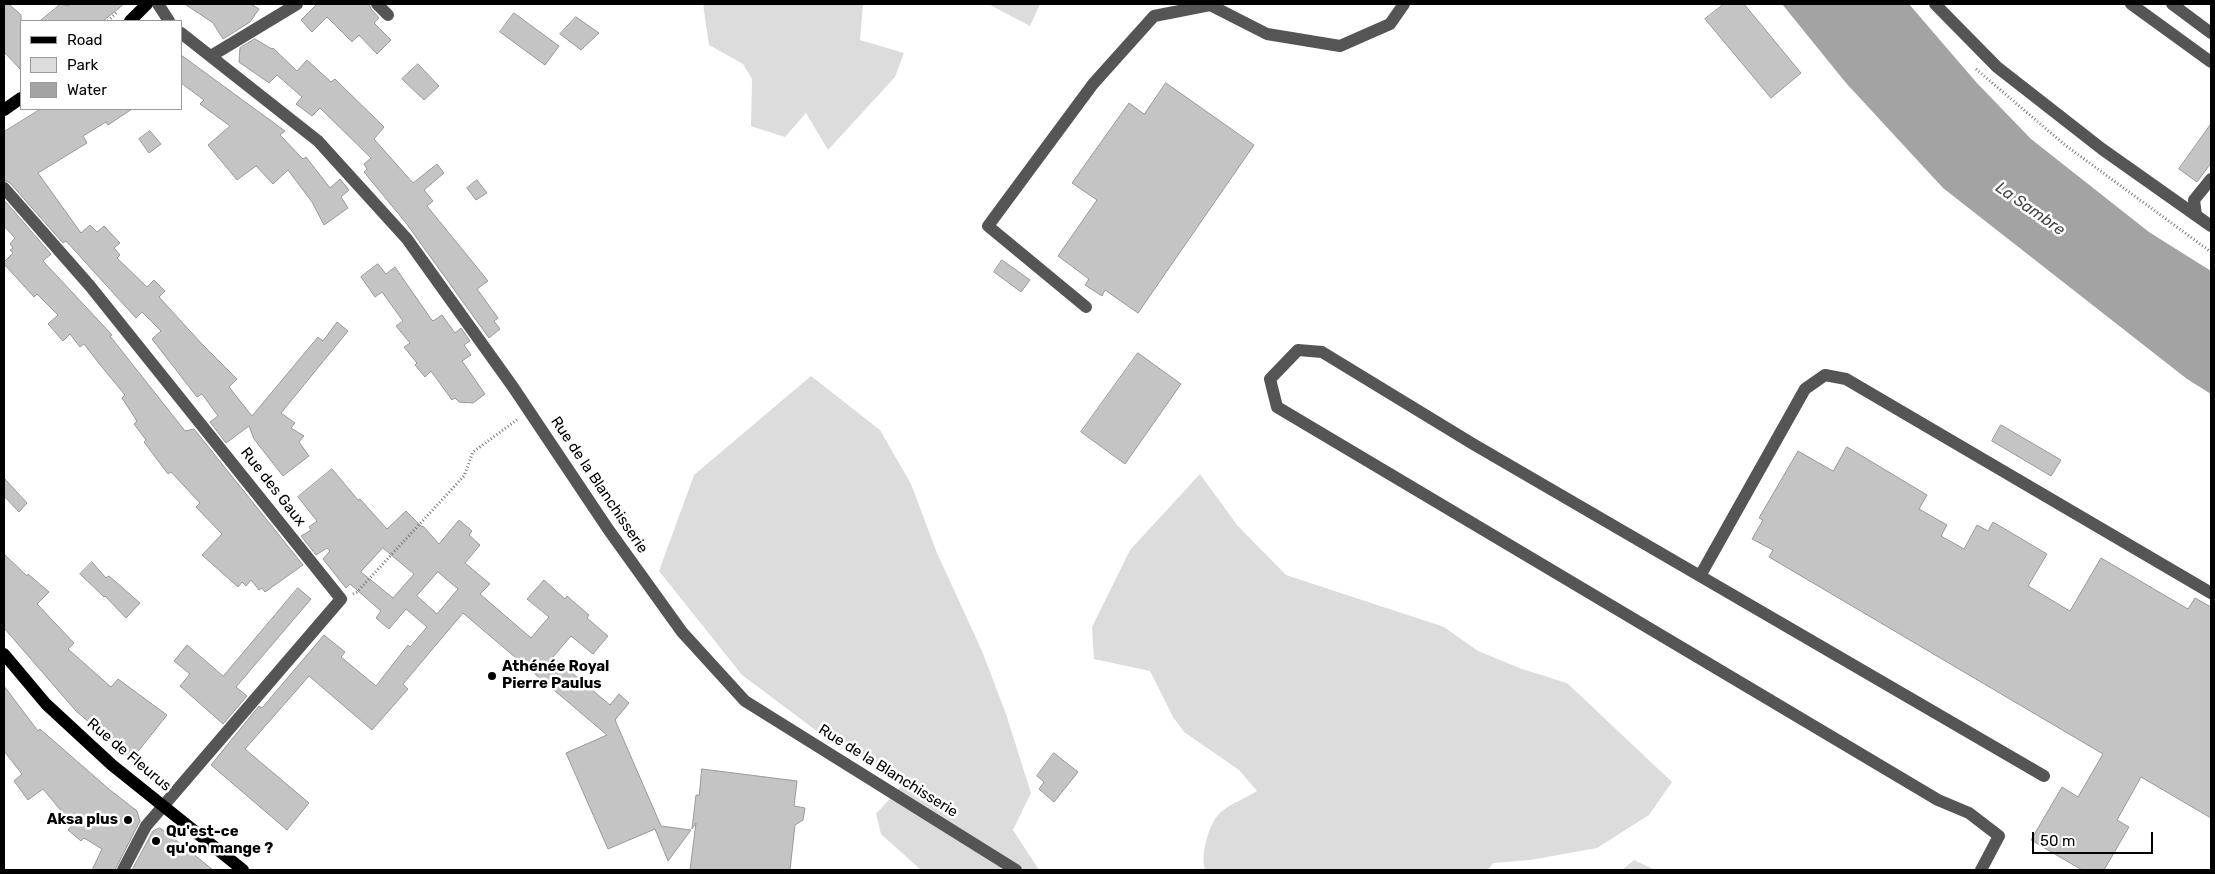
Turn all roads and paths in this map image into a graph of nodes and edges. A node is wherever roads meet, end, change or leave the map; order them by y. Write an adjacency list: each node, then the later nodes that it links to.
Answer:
1 (147, 4): 10 (main road)
2 (158, 4): 11 (street)
3 (297, 4): 14 (street)
4 (377, 4): 9 (street)
5 (1404, 4): 22 (street)
6 (1935, 4): 20 (street)
7 (2131, 4): 15 (street)
8 (2172, 4): 12 (street)
9 (388, 15)
10 (131, 20)
11 (168, 20)
12 (2211, 33)
13 (182, 34): 14 (street, Rue de la Blanchisserie)
14 (211, 56): 23 (street, Rue de la Blanchisserie)
15 (2211, 62)
16 (20, 99): 17 (main road)
17 (4, 110)
18 (2211, 179): 20 (street)
19 (4, 188): 26 (street, Rue des Gaux)
20 (2196, 215): 21 (street)
21 (2211, 226)
22 (1086, 307)
23 (530, 412): 26 (path); 32 (street, Rue de la Blanchisserie)
24 (1700, 576): 25 (street); 28 (street); 33 (street)
25 (2211, 593)
26 (341, 599): 29 (street)
27 (4, 654): 29 (main road, Rue de Fleurus)
28 (2044, 776)
29 (164, 806): 30 (street); 31 (main road, Rue de Fleurus)
30 (122, 870)
31 (242, 870)
32 (1016, 870)
33 (1980, 870)

